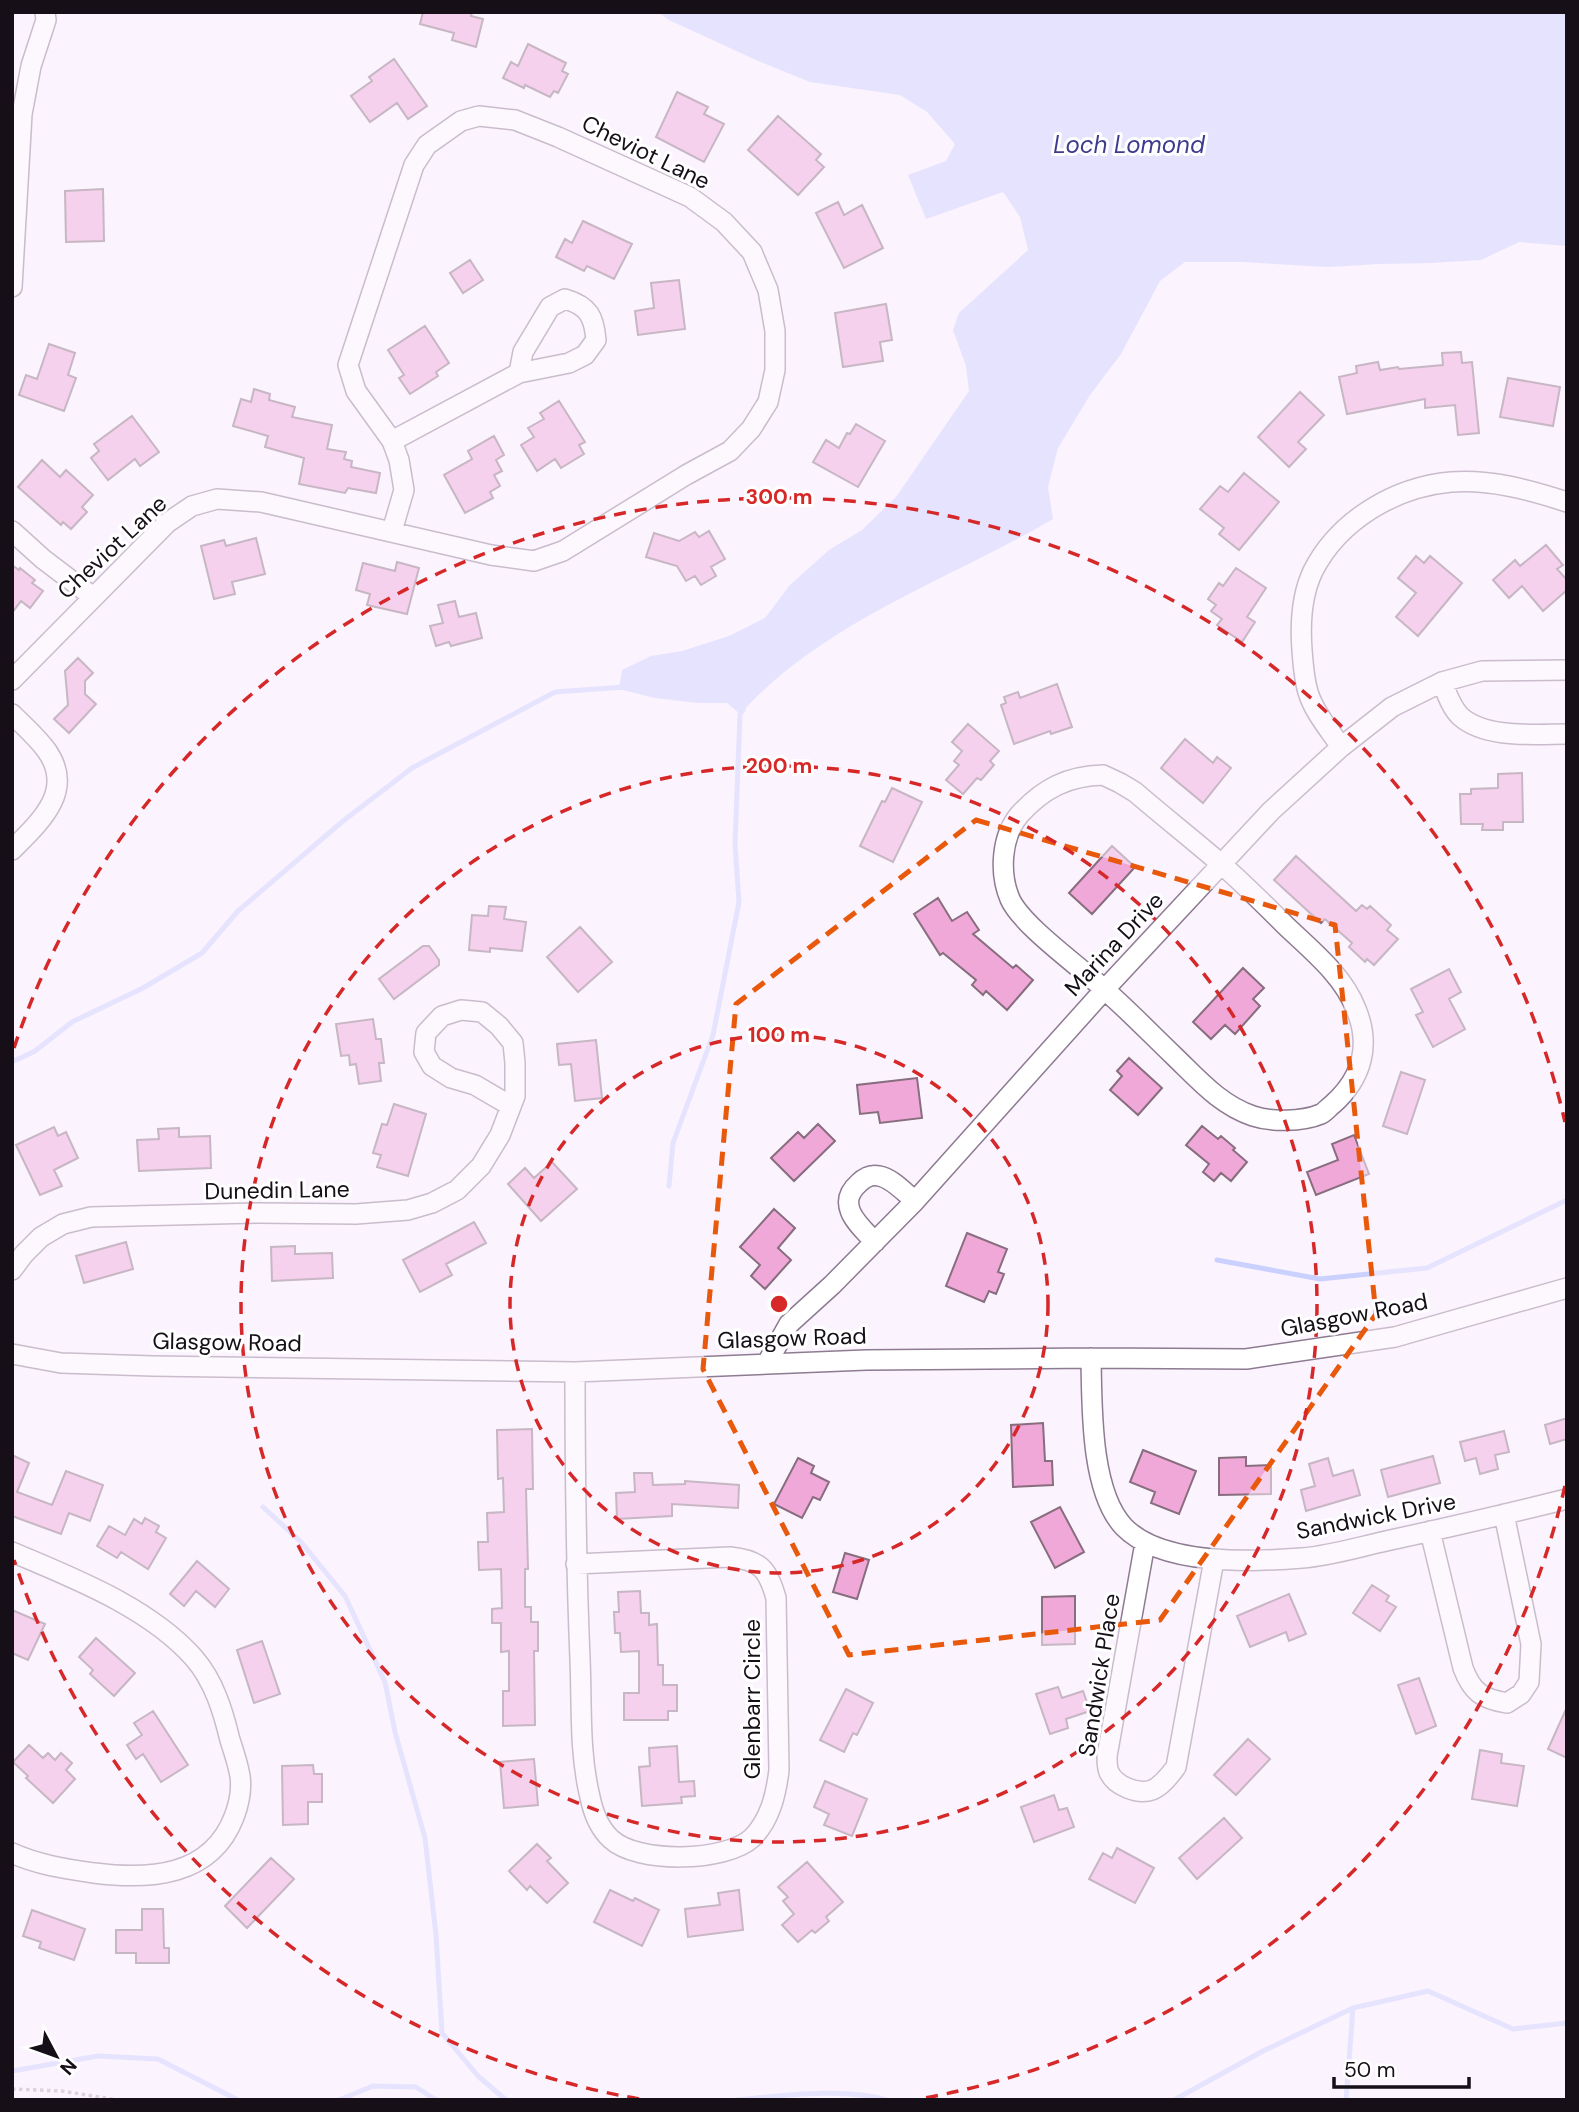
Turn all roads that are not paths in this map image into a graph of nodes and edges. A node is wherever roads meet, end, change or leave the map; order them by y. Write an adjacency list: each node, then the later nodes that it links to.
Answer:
1 (49, 15): 2 (street)
2 (12, 287)
3 (519, 373): 4 (street)
4 (392, 441): 7 (street, Cheviot Lane); 7 (street, Cheviot Lane)
5 (1567, 502): 14 (street)
6 (12, 531): 8 (street)
7 (392, 531): 8 (street, Cheviot Lane)
8 (93, 597): 10 (street, Cheviot Lane)
9 (1567, 670): 11 (street, Marina Drive)
10 (12, 680)
11 (1442, 682): 13 (street); 14 (street, Marina Drive)
12 (12, 714): 15 (street)
13 (1567, 734)
14 (1341, 747): 16 (street, Marina Drive)
15 (12, 850)
16 (1221, 864): 17 (street, Marina Drive); 17 (street); 17 (street)
17 (1105, 989): 19 (street, Marina Drive)
18 (511, 1106): 18 (street, Dunedin Lane); 21 (street, Dunedin Lane)
19 (915, 1201): 20 (street, Marina Drive); 20 (street)
20 (875, 1242): 25 (street, Marina Drive)
21 (12, 1270)
22 (1567, 1288): 24 (street, Glasgow Road)
23 (12, 1354): 26 (street, Glasgow Road)
24 (1091, 1358): 25 (street, Glasgow Road); 30 (street, Sandwick Drive)
25 (766, 1363): 26 (street, Glasgow Road)
26 (575, 1372): 33 (street, Glenbarr Circle)
27 (1567, 1499): 28 (street, Sandwick Drive)
28 (1504, 1514): 29 (street, Sandwick Drive); 29 (street)
29 (1430, 1531): 32 (street, Sandwick Drive)
30 (1145, 1543): 32 (street, Sandwick Drive); 32 (street, Sandwick Place)
31 (12, 1552): 34 (street)
32 (1214, 1560)
33 (576, 1564): 33 (street, Glenbarr Circle)
34 (12, 1853)

